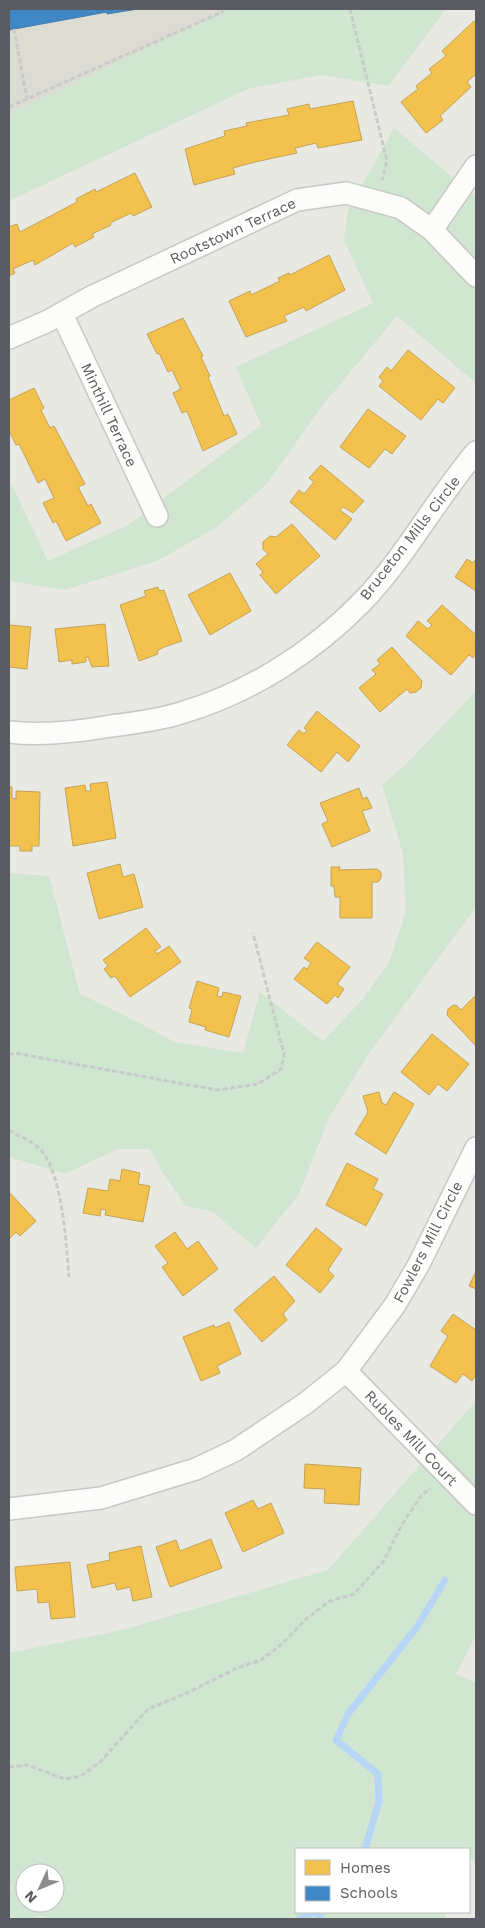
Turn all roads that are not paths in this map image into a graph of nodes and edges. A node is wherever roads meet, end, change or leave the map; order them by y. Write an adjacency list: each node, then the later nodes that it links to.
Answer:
1 (476, 166): 2 (street)
2 (432, 230): 3 (street, Rootstown Terrace); 4 (street, Rootstown Terrace)
3 (476, 276)
4 (62, 314): 5 (street, Rootstown Terrace); 7 (street, Minthill Terrace)
5 (9, 338)
6 (476, 452): 8 (street, Bruceton Mills Circle)
7 (157, 516)
8 (9, 732)
9 (476, 1148): 10 (street, Fowlers Mill Circle)
10 (346, 1371): 11 (street, Rubles Mill Court); 12 (street, Fowlers Mill Circle)
11 (476, 1504)
12 (9, 1509)

